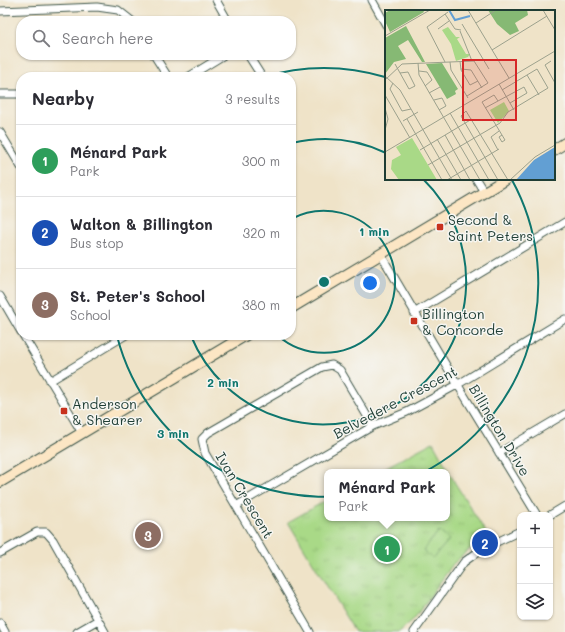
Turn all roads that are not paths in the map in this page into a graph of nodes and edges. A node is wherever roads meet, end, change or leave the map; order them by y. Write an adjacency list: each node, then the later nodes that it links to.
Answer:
1 (216, 0): 6 (street)
2 (372, 0): 7 (street)
3 (97, 3): 4 (street); 5 (street)
4 (0, 11)
5 (126, 16)
6 (225, 16)
7 (385, 23)
8 (157, 60): 11 (street)
9 (216, 60): 12 (street)
10 (251, 60): 13 (street)
11 (165, 72)
12 (196, 72)
13 (259, 72)
14 (0, 94): 15 (street)
15 (16, 94)
16 (0, 132): 19 (street)
17 (565, 143): 18 (main road)
18 (555, 149)
19 (16, 159)
20 (477, 180): 22 (street)
21 (504, 180): 22 (main road)
22 (484, 192): 24 (main road)
23 (565, 222): 27 (street)
24 (380, 254): 26 (main road); 27 (street, Billington Drive)
25 (0, 296): 29 (street)
26 (296, 305)
27 (414, 313): 34 (street, Billington Drive)
28 (565, 319): 34 (street, Belvedere Crescent)
29 (16, 323)
30 (26, 340): 33 (street)
31 (118, 340): 33 (street)
32 (238, 340): 37 (main road)
33 (50, 381): 37 (street)
34 (457, 385): 36 (street, Belvedere Crescent); 38 (street, Billington Drive)
35 (565, 414): 38 (street)
36 (372, 426): 40 (street, Belvedere Crescent); 40 (street, Ivan Crescent)
37 (82, 433): 39 (main road)
38 (499, 453): 42 (street, Billington Drive)
39 (0, 482)
40 (236, 506): 51 (street, Ivan Crescent)
41 (565, 506): 43 (street)
42 (535, 512)
43 (553, 513)
44 (517, 532): 52 (street)
45 (0, 553): 46 (street)
46 (98, 620): 49 (street); 50 (street)
47 (0, 623): 48 (street)
48 (5, 632)
49 (77, 632)
50 (104, 632)
51 (310, 632)
52 (414, 632)

